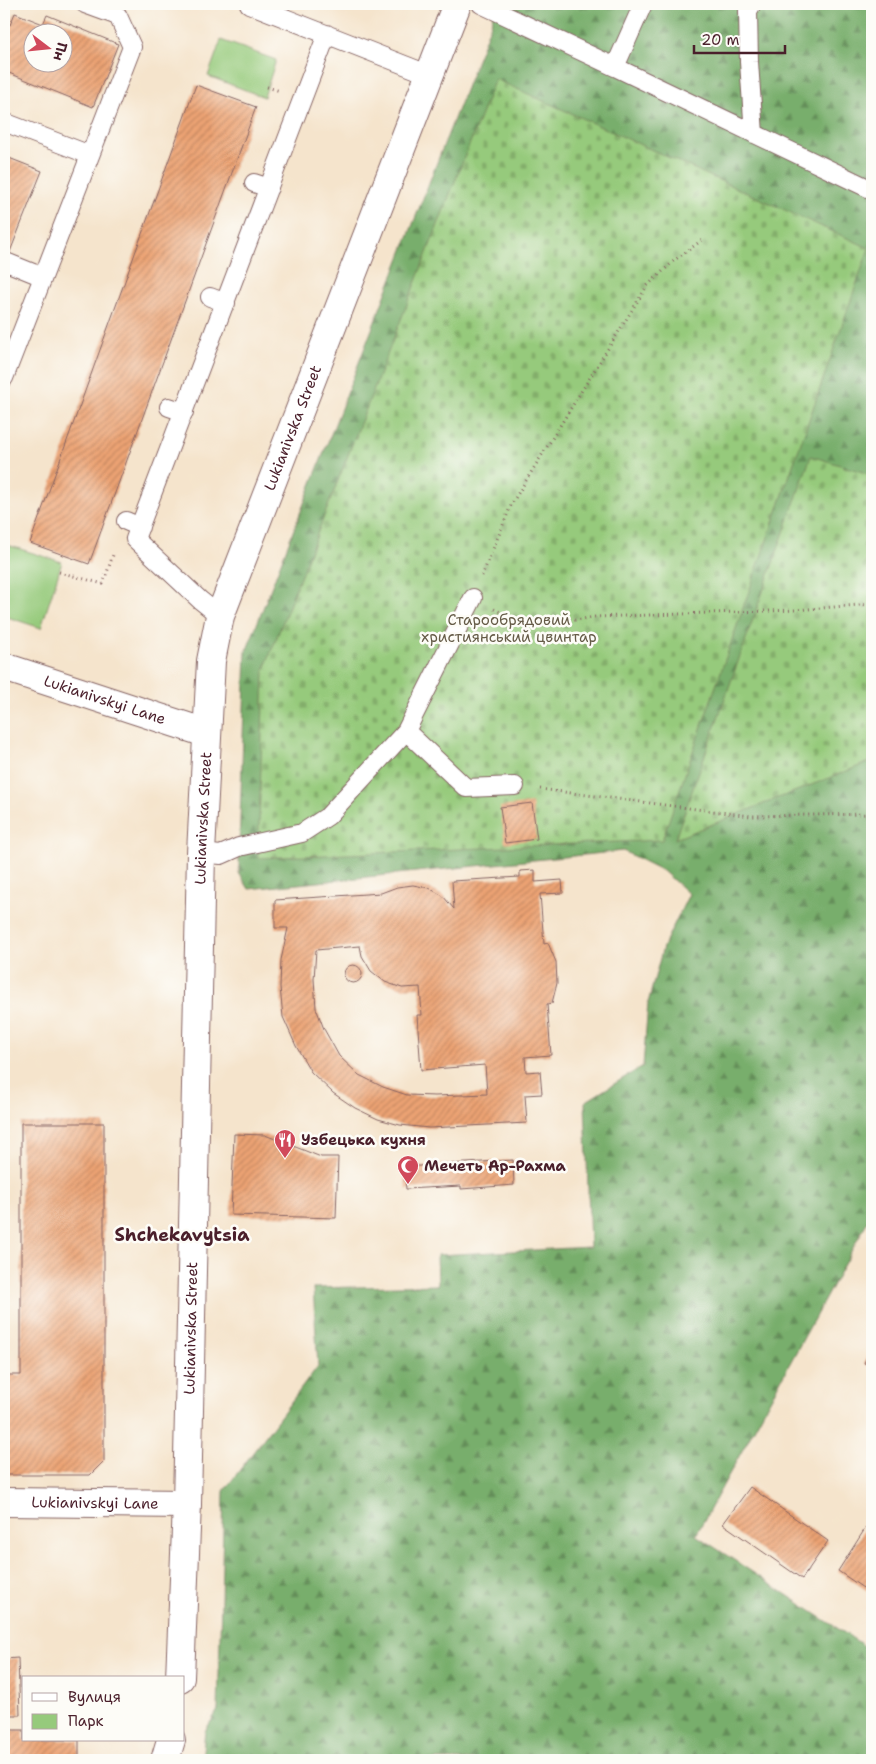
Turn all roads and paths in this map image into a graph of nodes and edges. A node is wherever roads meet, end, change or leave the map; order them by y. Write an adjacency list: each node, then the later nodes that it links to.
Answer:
1 (85, 4): 12 (lane)
2 (249, 4): 7 (lane)
3 (458, 4): 9 (street, Lukianivska Street)
4 (481, 4): 8 (lane)
5 (643, 4): 8 (lane)
6 (752, 4): 11 (lane)
7 (327, 34): 9 (lane); 22 (lane)
8 (615, 67): 11 (lane)
9 (430, 75): 22 (street, Lukianivska Street)
10 (4, 122): 12 (lane)
11 (754, 134): 13 (lane)
12 (90, 155): 16 (lane)
13 (872, 190)
14 (705, 238): 20 (path)
15 (6, 262): 16 (lane)
16 (43, 277): 17 (lane)
17 (4, 378)
18 (59, 572): 19 (path)
19 (103, 584)
20 (473, 598): 21 (path); 24 (lane)
21 (872, 604)
22 (220, 616): 25 (street, Lukianivska Street)
23 (4, 668): 25 (street, Lukianivskyi Lane)
24 (406, 731): 26 (lane); 28 (lane)
25 (206, 733): 28 (street, Lukianivska Street)
26 (515, 786): 27 (path)
27 (872, 814)
28 (201, 853): 30 (street, Lukianivska Street)
29 (4, 1502): 30 (street, Lukianivskyi Lane)
30 (187, 1504): 31 (street, Lukianivska Street)
31 (180, 1676)
32 (170, 1742): 33 (street)
33 (165, 1760)

